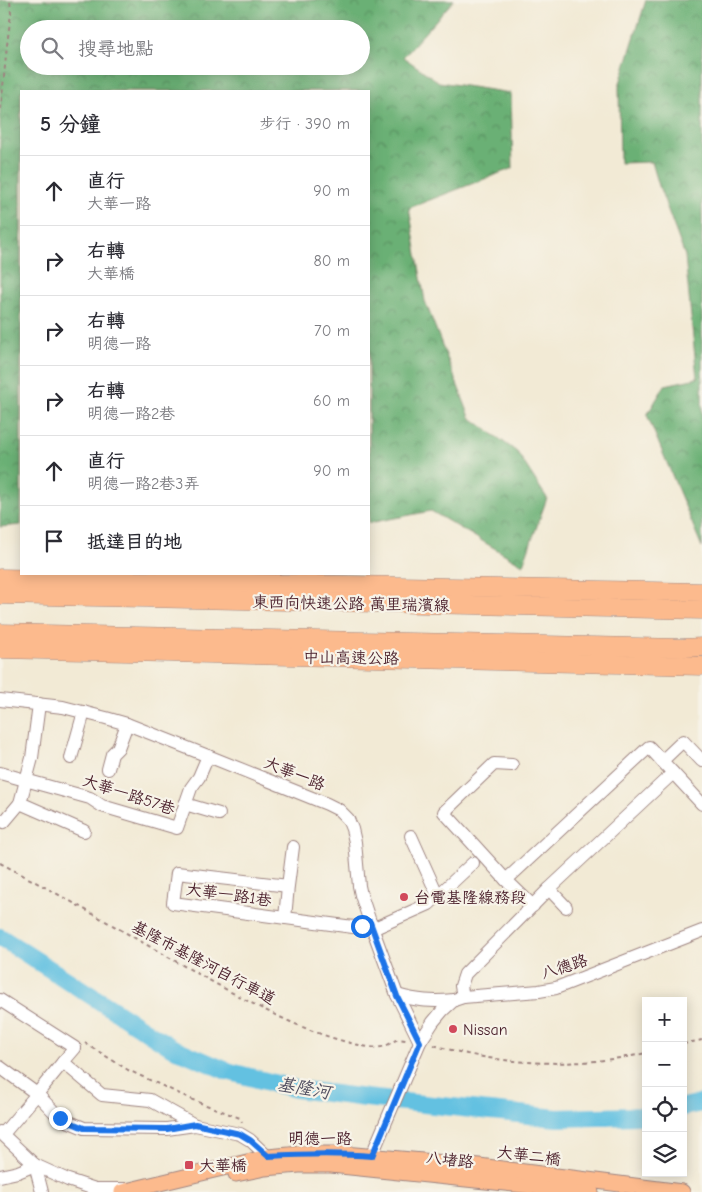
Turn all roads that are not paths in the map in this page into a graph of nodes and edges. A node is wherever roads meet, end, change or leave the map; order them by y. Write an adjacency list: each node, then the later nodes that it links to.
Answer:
1 (0, 578): 2 (highway, 東西向快速公路 萬里瑞濱線)
2 (702, 592)
3 (0, 595): 4 (highway, 東西向快速公路 萬里瑞濱線)
4 (702, 610)
5 (0, 632): 6 (highway, 中山高速公路)
6 (702, 646)
7 (0, 649): 8 (highway, 中山高速公路)
8 (702, 666)
9 (0, 700): 10 (street, 大華一路)
10 (39, 704): 11 (street, 大華一路); 21 (street)
11 (84, 712): 12 (street, 大華一路); 14 (street)
12 (127, 724): 13 (street, 大華一路); 18 (street)
13 (208, 756): 23 (street, 大華一路57巷); 38 (street, 大華一路)
14 (71, 758)
15 (662, 761): 16 (street); 20 (street); 31 (street)
16 (702, 761)
17 (512, 765): 31 (street)
18 (108, 769)
19 (0, 773): 21 (street)
20 (673, 773): 24 (street); 33 (street)
21 (26, 780): 22 (street); 23 (street, 大華一路57巷)
22 (20, 802): 26 (street); 27 (street)
23 (185, 804): 25 (street)
24 (702, 804)
25 (219, 814)
26 (2, 821)
27 (84, 831)
28 (411, 836): 34 (street)
29 (293, 847): 32 (street, 大華一路1巷)
30 (473, 863): 34 (street, 大華一路1巷)
31 (506, 880): 35 (street)
32 (288, 886): 37 (street); 37 (street, 大華一路1巷)
33 (549, 889): 35 (street); 36 (street)
34 (438, 896): 38 (street, 大華一路1巷)
35 (533, 906): 41 (street)
36 (566, 907)
37 (285, 918): 38 (street, 大華一路1巷)
38 (371, 925): 40 (street, 大華一路)
39 (702, 931): 41 (street, 八德路)
40 (397, 996): 41 (street, 八德路); 43 (street, 大華一路)
41 (458, 999): 43 (street)
42 (0, 1000): 44 (street)
43 (420, 1042): 50 (street)
44 (63, 1062): 46 (street); 47 (street)
45 (0, 1067): 46 (street)
46 (37, 1094): 47 (street); 48 (street)
47 (195, 1124): 49 (street)
48 (1, 1133): 51 (street)
49 (268, 1156): 50 (main road, 明德一路); 53 (main road, 明德一路)
50 (369, 1162): 55 (main road, 明德一路); 56 (main road, 八堵路); 57 (main road, 大華二橋)
51 (35, 1165): 52 (street); 53 (street); 54 (street)
52 (0, 1176)
53 (132, 1191)
54 (42, 1192)
55 (164, 1192)
56 (591, 1192)
57 (682, 1192)

